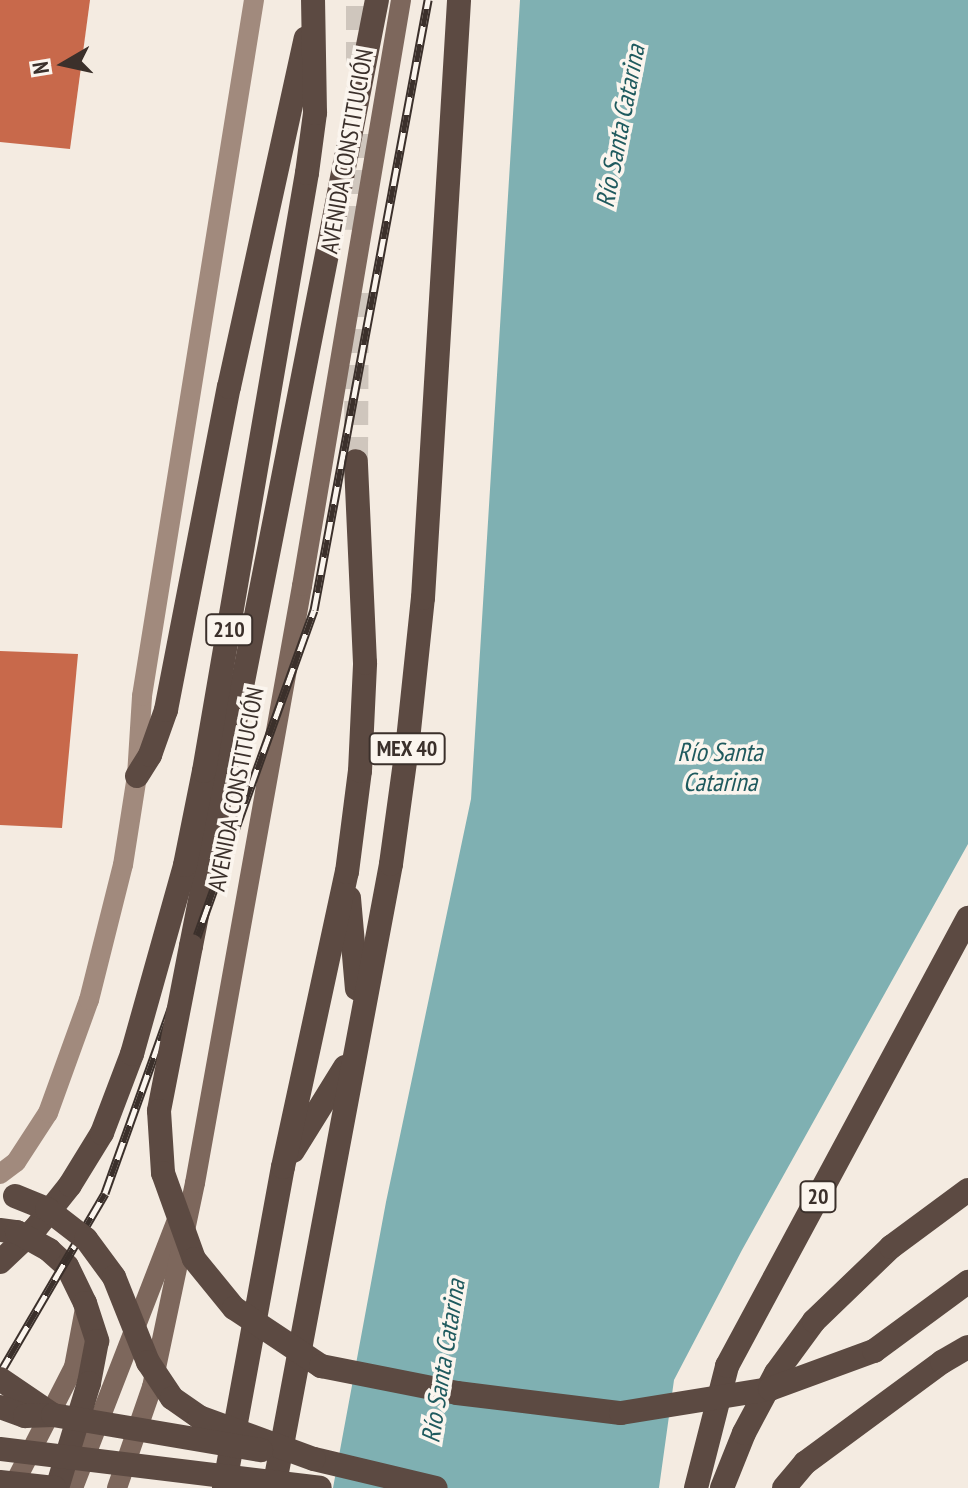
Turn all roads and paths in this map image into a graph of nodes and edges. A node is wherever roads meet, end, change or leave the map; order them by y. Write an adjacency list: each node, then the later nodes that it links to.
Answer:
1 (254, 0): 7 (street)
2 (377, 0): 21 (highway, bridge)
3 (401, 0): 12 (main road, AVENIDA CONSTITUCIÓN)
4 (459, 0): 10 (highway, MEX 40)
5 (313, 4): 7 (highway); 17 (highway, 210)
6 (356, 461): 8 (highway, MEX 40)
7 (137, 776): 14 (street)
8 (347, 872): 10 (highway); 13 (highway, MEX 40)
9 (968, 918): 38 (highway, 20)
10 (359, 1018): 11 (highway, MEX 40)
11 (353, 1055): 13 (highway); 35 (highway, MEX 40)
12 (199, 1162): 32 (main road); 33 (main road, AVENIDA CONSTITUCIÓN)
13 (283, 1167): 34 (highway, MEX 40)
14 (0, 1174)
15 (968, 1190): 39 (highway)
16 (7, 1195): 28 (highway, bridge)
17 (35, 1229): 19 (highway); 20 (highway)
18 (0, 1230): 22 (highway, bridge)
19 (0, 1245)
20 (0, 1262)
21 (968, 1282)
22 (85, 1303): 30 (main road); 31 (highway)
23 (968, 1347): 40 (highway)
24 (0, 1379): 26 (highway, bridge)
25 (0, 1407): 26 (highway, bridge)
26 (53, 1415): 28 (highway, bridge)
27 (0, 1449): 36 (highway, bridge)
28 (314, 1459): 37 (highway)
29 (0, 1482): 31 (highway, bridge)
30 (12, 1488)
31 (56, 1488)
32 (73, 1488)
33 (117, 1488)
34 (224, 1488)
35 (274, 1488)
36 (320, 1488)
37 (436, 1488)
38 (696, 1488)
39 (722, 1488)
40 (784, 1488)

